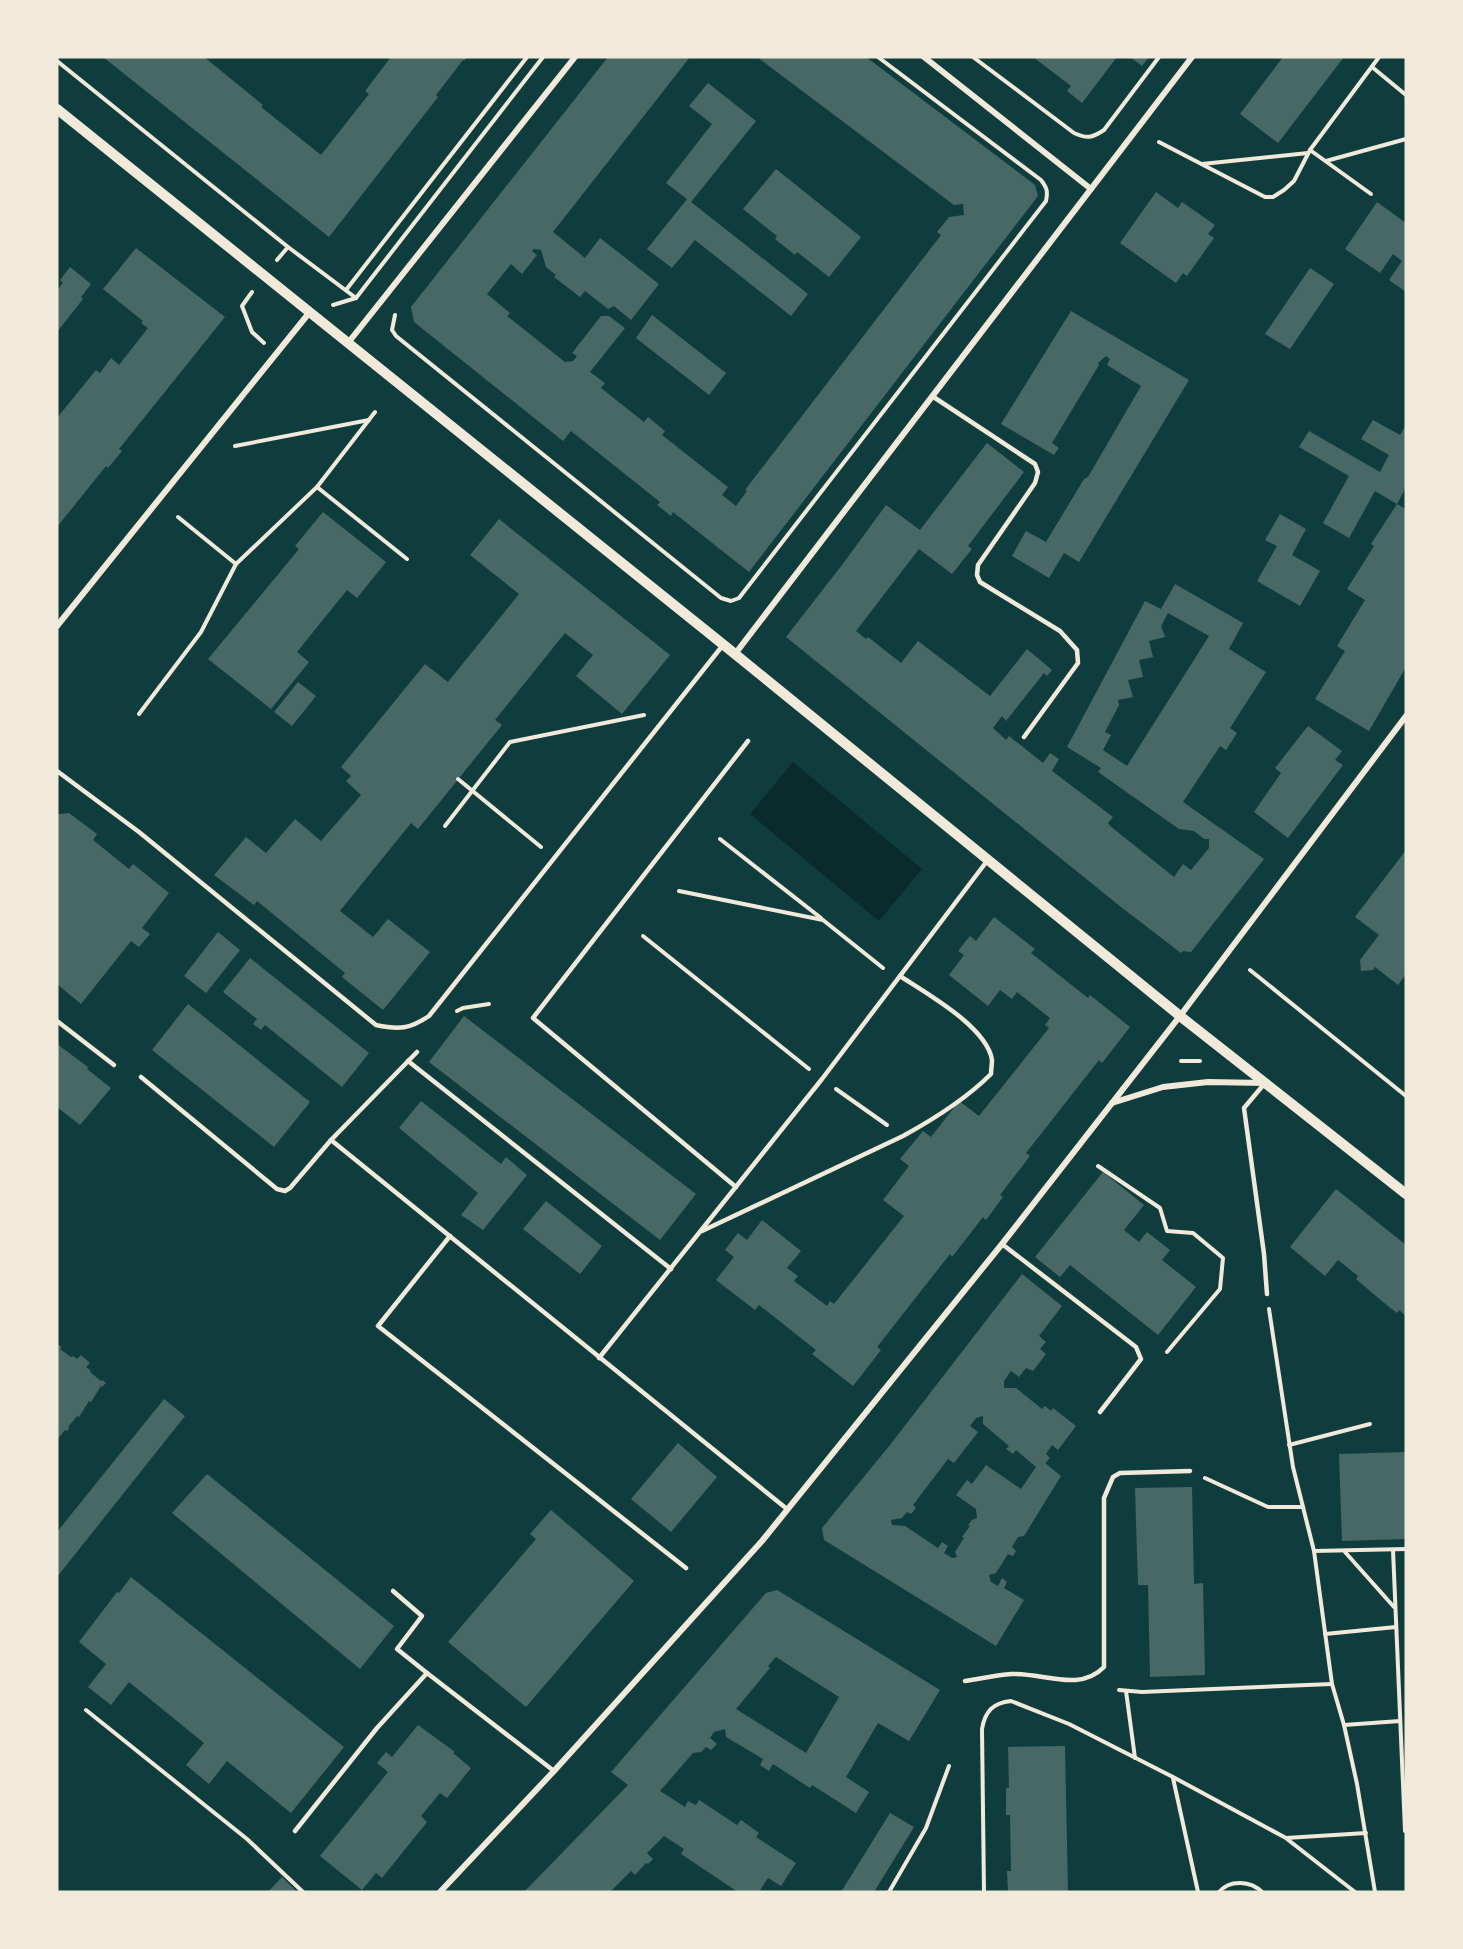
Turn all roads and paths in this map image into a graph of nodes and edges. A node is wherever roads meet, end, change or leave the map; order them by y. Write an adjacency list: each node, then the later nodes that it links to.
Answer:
1 (527, 57): 21 (path)
2 (543, 57): 21 (path)
3 (575, 57): 26 (street)
4 (878, 57): 23 (path)
5 (924, 57): 19 (street)
6 (973, 57): 7 (path)
7 (1159, 57)
8 (1192, 57): 19 (street)
9 (1379, 57): 11 (path)
10 (57, 61): 21 (path)
11 (1372, 67): 12 (path); 16 (path)
12 (1406, 94)
13 (57, 110): 24 (street)
14 (1406, 139): 17 (path)
15 (1159, 142): 18 (path)
16 (1309, 151): 17 (path); 18 (path); 18 (path)
17 (1326, 161): 20 (path)
18 (1202, 164)
19 (1091, 189): 27 (street)
20 (1371, 194)
21 (346, 290)
22 (242, 306): 25 (path)
23 (396, 309)
24 (309, 313): 26 (street); 35 (street)
25 (252, 332)
26 (348, 343): 36 (street)
27 (932, 396): 37 (street); 41 (lane)
28 (375, 412): 29 (path)
29 (369, 420): 30 (path); 31 (path)
30 (235, 446)
31 (316, 487): 33 (path); 34 (path)
32 (178, 518): 34 (path)
33 (406, 559)
34 (236, 564): 38 (path)
35 (57, 626)
36 (723, 645): 37 (street); 48 (lane)
37 (735, 654): 49 (street)
38 (139, 714)
39 (648, 714): 45 (path)
40 (1406, 716): 55 (street)
41 (1024, 738)
42 (748, 741): 70 (lane)
43 (57, 771): 48 (lane)
44 (458, 779): 45 (path)
45 (472, 791): 46 (path); 48 (path)
46 (445, 825)
47 (720, 839): 51 (path)
48 (554, 857)
49 (987, 860): 54 (lane); 55 (street)
50 (679, 891): 51 (path)
51 (823, 920): 54 (path)
52 (643, 936): 63 (path)
53 (1250, 970): 65 (path)
54 (899, 978): 63 (lane); 67 (lane)
55 (1180, 1016): 64 (street); 66 (street)
56 (57, 1021): 61 (lane)
57 (417, 1052): 58 (lane)
58 (408, 1061): 68 (lane); 75 (lane)
59 (1200, 1061): 60 (path)
60 (1181, 1062)
61 (114, 1065)
62 (141, 1077): 68 (lane)
63 (822, 1079): 67 (path); 70 (lane)
64 (1265, 1083): 66 (street); 71 (street); 76 (lane)
65 (1406, 1096)
66 (1111, 1104): 74 (street)
67 (903, 1136): 72 (lane)
68 (331, 1140): 73 (lane)
69 (1098, 1166): 77 (path)
70 (736, 1187): 72 (lane)
71 (1406, 1194)
72 (701, 1231): 75 (lane)
73 (450, 1236): 78 (lane); 89 (lane)
74 (1002, 1244): 79 (lane); 84 (street)
75 (671, 1269): 78 (lane)
76 (1267, 1294): 81 (path)
77 (1167, 1352)
78 (599, 1358): 84 (lane)
79 (1100, 1412)
80 (1370, 1424): 81 (path)
81 (1289, 1445): 83 (path)
82 (1190, 1471): 83 (path); 95 (lane)
83 (1303, 1507): 87 (path)
84 (787, 1509): 104 (street)
85 (1406, 1549): 86 (path)
86 (1393, 1550): 88 (path); 91 (path)
87 (1314, 1551): 88 (path); 93 (path)
88 (1345, 1551): 91 (path)
89 (686, 1568)
90 (393, 1591): 94 (lane)
91 (1395, 1608): 92 (path)
92 (1396, 1627): 93 (path); 100 (path)
93 (1325, 1634): 96 (path)
94 (427, 1673): 104 (lane); 107 (lane)
95 (965, 1681)
96 (1332, 1684): 98 (path); 101 (path)
97 (1119, 1690): 98 (path)
98 (1126, 1691): 102 (path)
99 (86, 1710): 110 (path)
100 (1400, 1721): 101 (path); 106 (path)
101 (1344, 1725): 108 (path)
102 (1135, 1758): 105 (path); 113 (path)
103 (949, 1766): 112 (path)
104 (554, 1772): 111 (street)
105 (1173, 1777): 109 (path); 114 (path)
106 (1405, 1830)
107 (295, 1831)
108 (1366, 1833): 109 (path); 118 (path)
109 (1286, 1838): 117 (path)
110 (303, 1892)
111 (440, 1892)
112 (889, 1892)
113 (984, 1892)
114 (1198, 1892)
115 (1219, 1892): 116 (path)
116 (1262, 1892)
117 (1355, 1892)
118 (1375, 1892)

